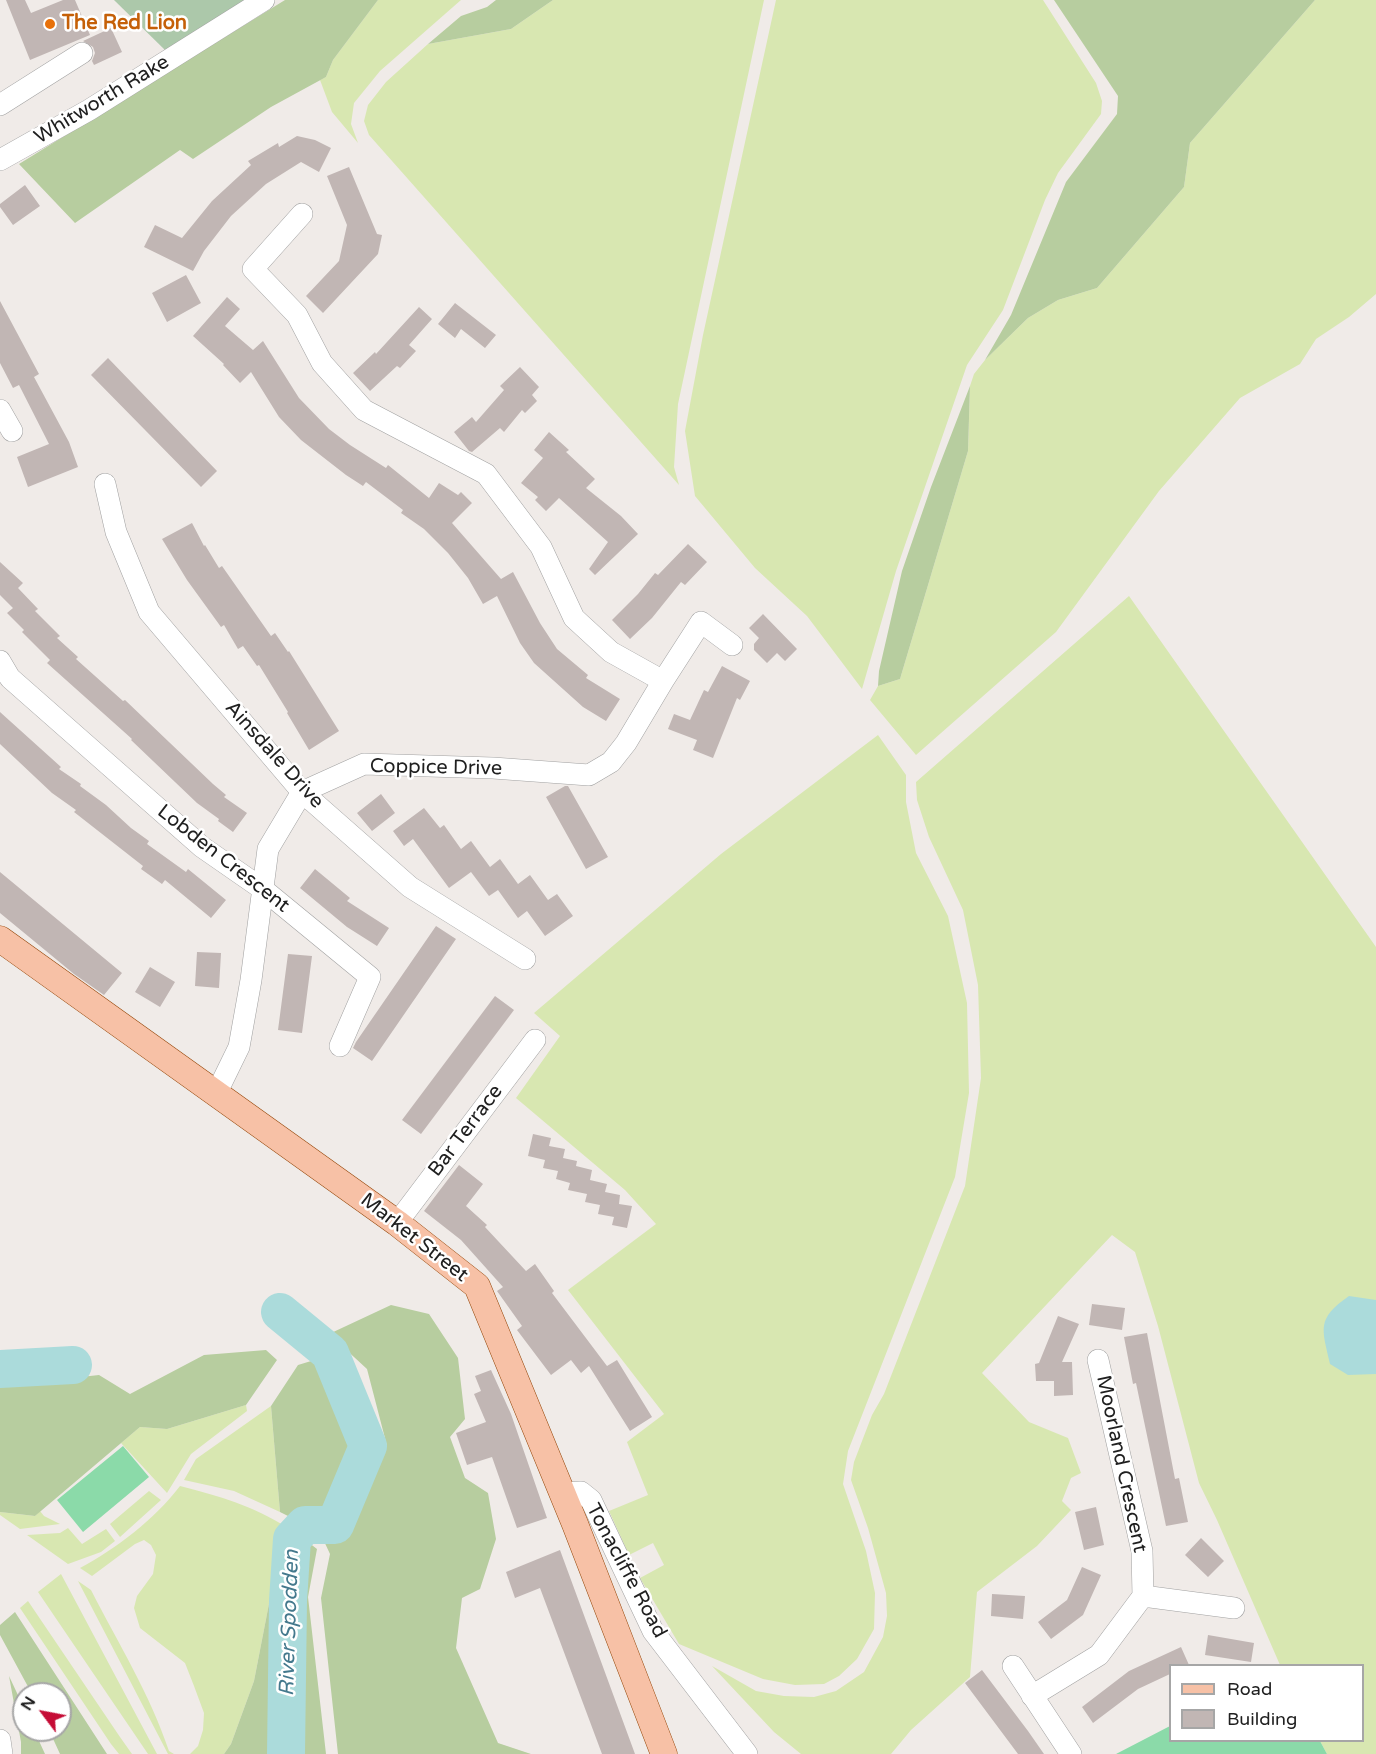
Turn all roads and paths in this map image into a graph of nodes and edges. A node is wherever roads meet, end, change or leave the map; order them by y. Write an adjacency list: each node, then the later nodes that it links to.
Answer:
1 (264, 0): 4 (street, Whitworth Rake)
2 (82, 53): 3 (street)
3 (0, 105)
4 (0, 160)
5 (302, 214): 11 (street)
6 (0, 410): 7 (street)
7 (12, 431)
8 (105, 484): 12 (street, Ainsdale Drive)
9 (732, 645): 11 (street, Coppice Drive)
10 (0, 661): 13 (street, Lobden Crescent)
11 (663, 681): 12 (street, Coppice Drive)
12 (302, 792): 13 (street); 15 (street, Ainsdale Drive)
13 (264, 890): 17 (street, Lobden Crescent); 18 (street)
14 (0, 939): 18 (main road, Market Street)
15 (525, 959)
16 (536, 1040): 19 (street, Bar Terrace)
17 (340, 1046)
18 (217, 1092): 19 (main road, Market Street)
19 (398, 1223): 21 (main road, Market Street)
20 (1098, 1360): 22 (street, Moorland Crescent)
21 (561, 1493): 28 (main road, Market Street); 29 (street, Tonacliffe Road)
22 (1143, 1596): 23 (street); 25 (street)
23 (1234, 1608)
24 (1013, 1666): 25 (street)
25 (1032, 1696): 30 (street)
26 (0, 1740): 27 (street)
27 (2, 1754)
28 (664, 1754)
29 (747, 1754)
30 (1071, 1754)

